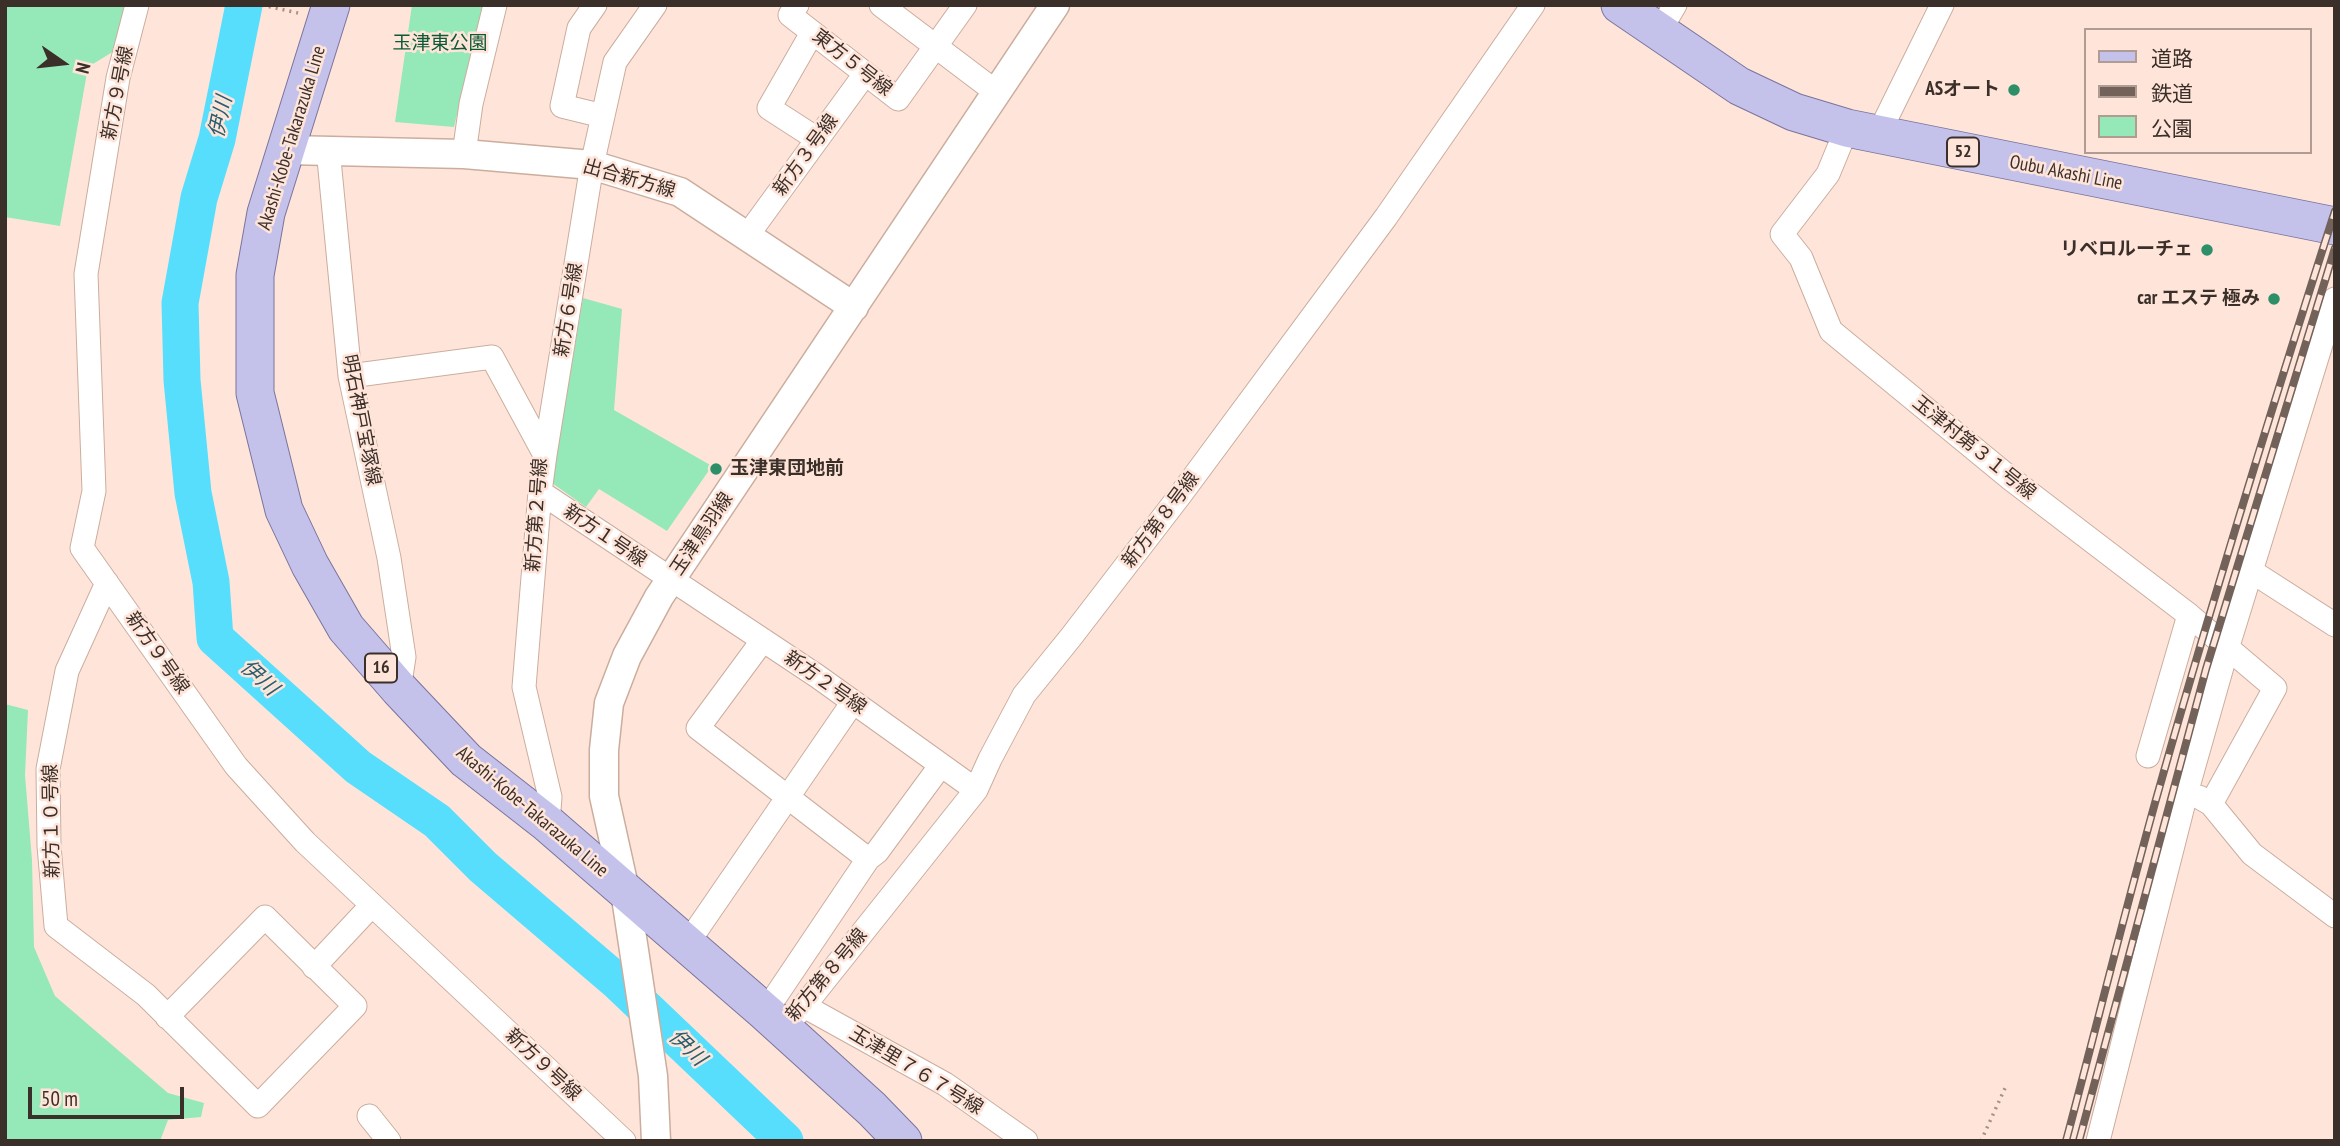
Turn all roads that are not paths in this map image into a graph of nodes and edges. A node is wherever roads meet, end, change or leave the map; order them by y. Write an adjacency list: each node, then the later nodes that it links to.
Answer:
1 (136, 5): 34 (street, 新方９号線)
2 (495, 5): 23 (street)
3 (595, 5): 18 (street)
4 (655, 5): 18 (street, 新方６号線)
5 (797, 5): 14 (street, 東方５号線)
6 (881, 5): 15 (street)
7 (965, 5): 15 (street, 東方５号線)
8 (1055, 5): 17 (street, 玉津鳥羽線)
9 (1533, 5): 43 (street, 新方第８号線)
10 (1620, 5): 13 (main road, Oubu Akashi Line / 52)
11 (1942, 5): 19 (street)
12 (330, 13): 22 (main road, Akashi-Kobe-Takarazuka Line / 16)
13 (1667, 19): 19 (main road, Oubu Akashi Line / 52)
14 (813, 33): 16 (street, 東方５号線); 20 (street)
15 (937, 47): 16 (street, 東方５号線); 17 (street)
16 (865, 74): 20 (street, 新方３号線)
17 (996, 92): 28 (street, 玉津鳥羽線)
18 (603, 116): 24 (street, 新方６号線)
19 (1863, 132): 25 (main road, Oubu Akashi Line / 52); 35 (street, 玉津村第３１号線)
20 (817, 139): 26 (street, 新方３号線)
21 (328, 149): 22 (street, 出合新方線); 23 (street, 出合新方線); 29 (street, 明石神戸宝塚線)
22 (287, 150): 39 (main road, Akashi-Kobe-Takarazuka Line / 16)
23 (464, 154): 24 (street, 出合新方線)
24 (592, 165): 26 (street, 出合新方線); 30 (street, 新方６号線)
25 (2335, 226)
26 (747, 236): 28 (street, 出合新方線)
27 (2335, 299): 32 (street)
28 (854, 307): 33 (street, 玉津鳥羽線)
29 (350, 376): 30 (street, 新方第２号線); 39 (street, 明石神戸宝塚線)
30 (545, 455): 31 (street, 新方第２号線)
31 (540, 492): 33 (street, 新方１号線); 47 (street, 新方第２号線)
32 (2251, 571): 36 (street); 38 (street)
33 (671, 579): 37 (street, 新方２号線); 49 (street, 玉津鳥羽線)
34 (107, 583): 50 (street, 新方９号線); 55 (street, 新方１０号線)
35 (2189, 615): 38 (street); 41 (street)
36 (2335, 625)
37 (763, 640): 40 (street, 新方２号線); 45 (street)
38 (2227, 649): 44 (street); 46 (street)
39 (399, 689): 47 (main road, Akashi-Kobe-Takarazuka Line / 16)
40 (853, 702): 42 (street, 新方２号線); 45 (street)
41 (2148, 756)
42 (941, 765): 43 (street, 新方２号線); 48 (street)
43 (976, 790): 54 (street, 新方第８号線)
44 (2187, 790): 46 (street); 62 (street)
45 (786, 797): 48 (street); 52 (street)
46 (2211, 804): 51 (street)
47 (548, 824): 49 (main road, Akashi-Kobe-Takarazuka Line / 16)
48 (868, 859): 54 (street)
49 (625, 891): 52 (main road, Akashi-Kobe-Takarazuka Line / 16); 59 (street, 玉津鳥羽線)
50 (372, 905): 53 (street); 58 (street, 新方９号線)
51 (2335, 916)
52 (687, 944): 54 (main road, Akashi-Kobe-Takarazuka Line / 16)
53 (314, 967): 55 (street); 55 (street, 新方１０号線)
54 (784, 1015): 60 (main road, Akashi-Kobe-Takarazuka Line / 16); 61 (street, 玉津里７６７号線)
55 (167, 1017)
56 (369, 1116): 57 (street)
57 (389, 1141)
58 (624, 1141)
59 (656, 1141)
60 (903, 1141)
61 (1026, 1141)
62 (2098, 1141)

